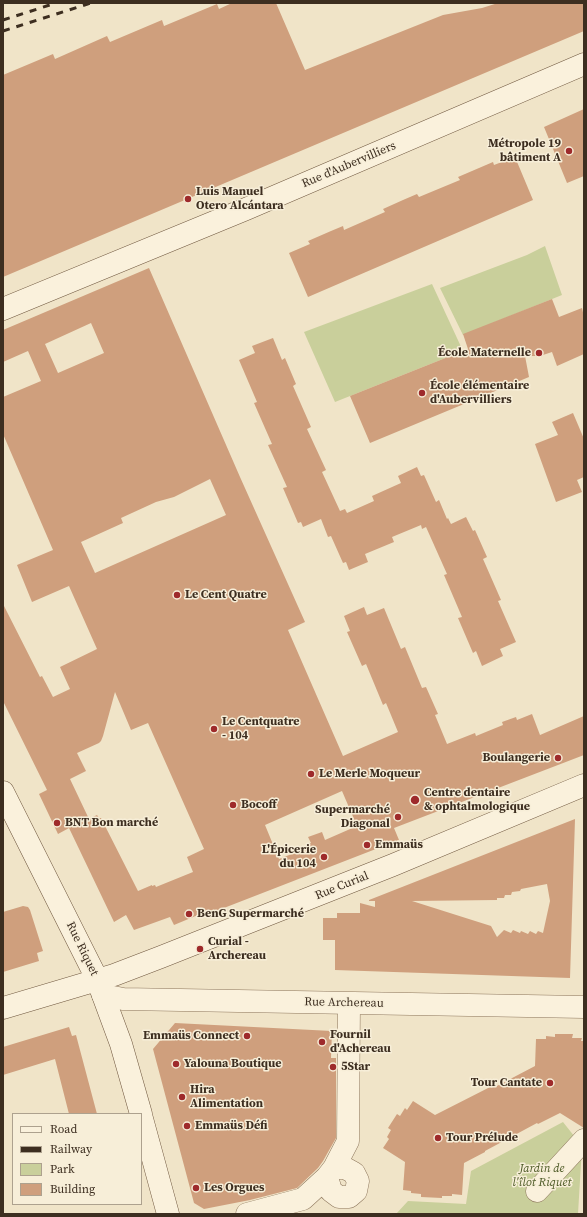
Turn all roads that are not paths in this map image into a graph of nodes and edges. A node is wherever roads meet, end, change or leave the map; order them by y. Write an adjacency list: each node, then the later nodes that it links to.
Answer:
1 (584, 64): 2 (street, Rue d'Aubervilliers)
2 (3, 309)
3 (584, 785): 5 (street, Rue Curial)
4 (3, 792): 5 (street, Rue Riquet)
5 (100, 987): 6 (street, Rue Archereau); 8 (street, Rue Curial); 9 (street, Rue Riquet)
6 (348, 1003): 7 (street, Rue Archereau); 14 (street)
7 (584, 1007)
8 (3, 1008)
9 (141, 1113)
10 (142, 1118): 13 (street, Rue Riquet)
11 (584, 1140): 12 (street)
12 (536, 1191)
13 (168, 1214)
14 (247, 1214)

